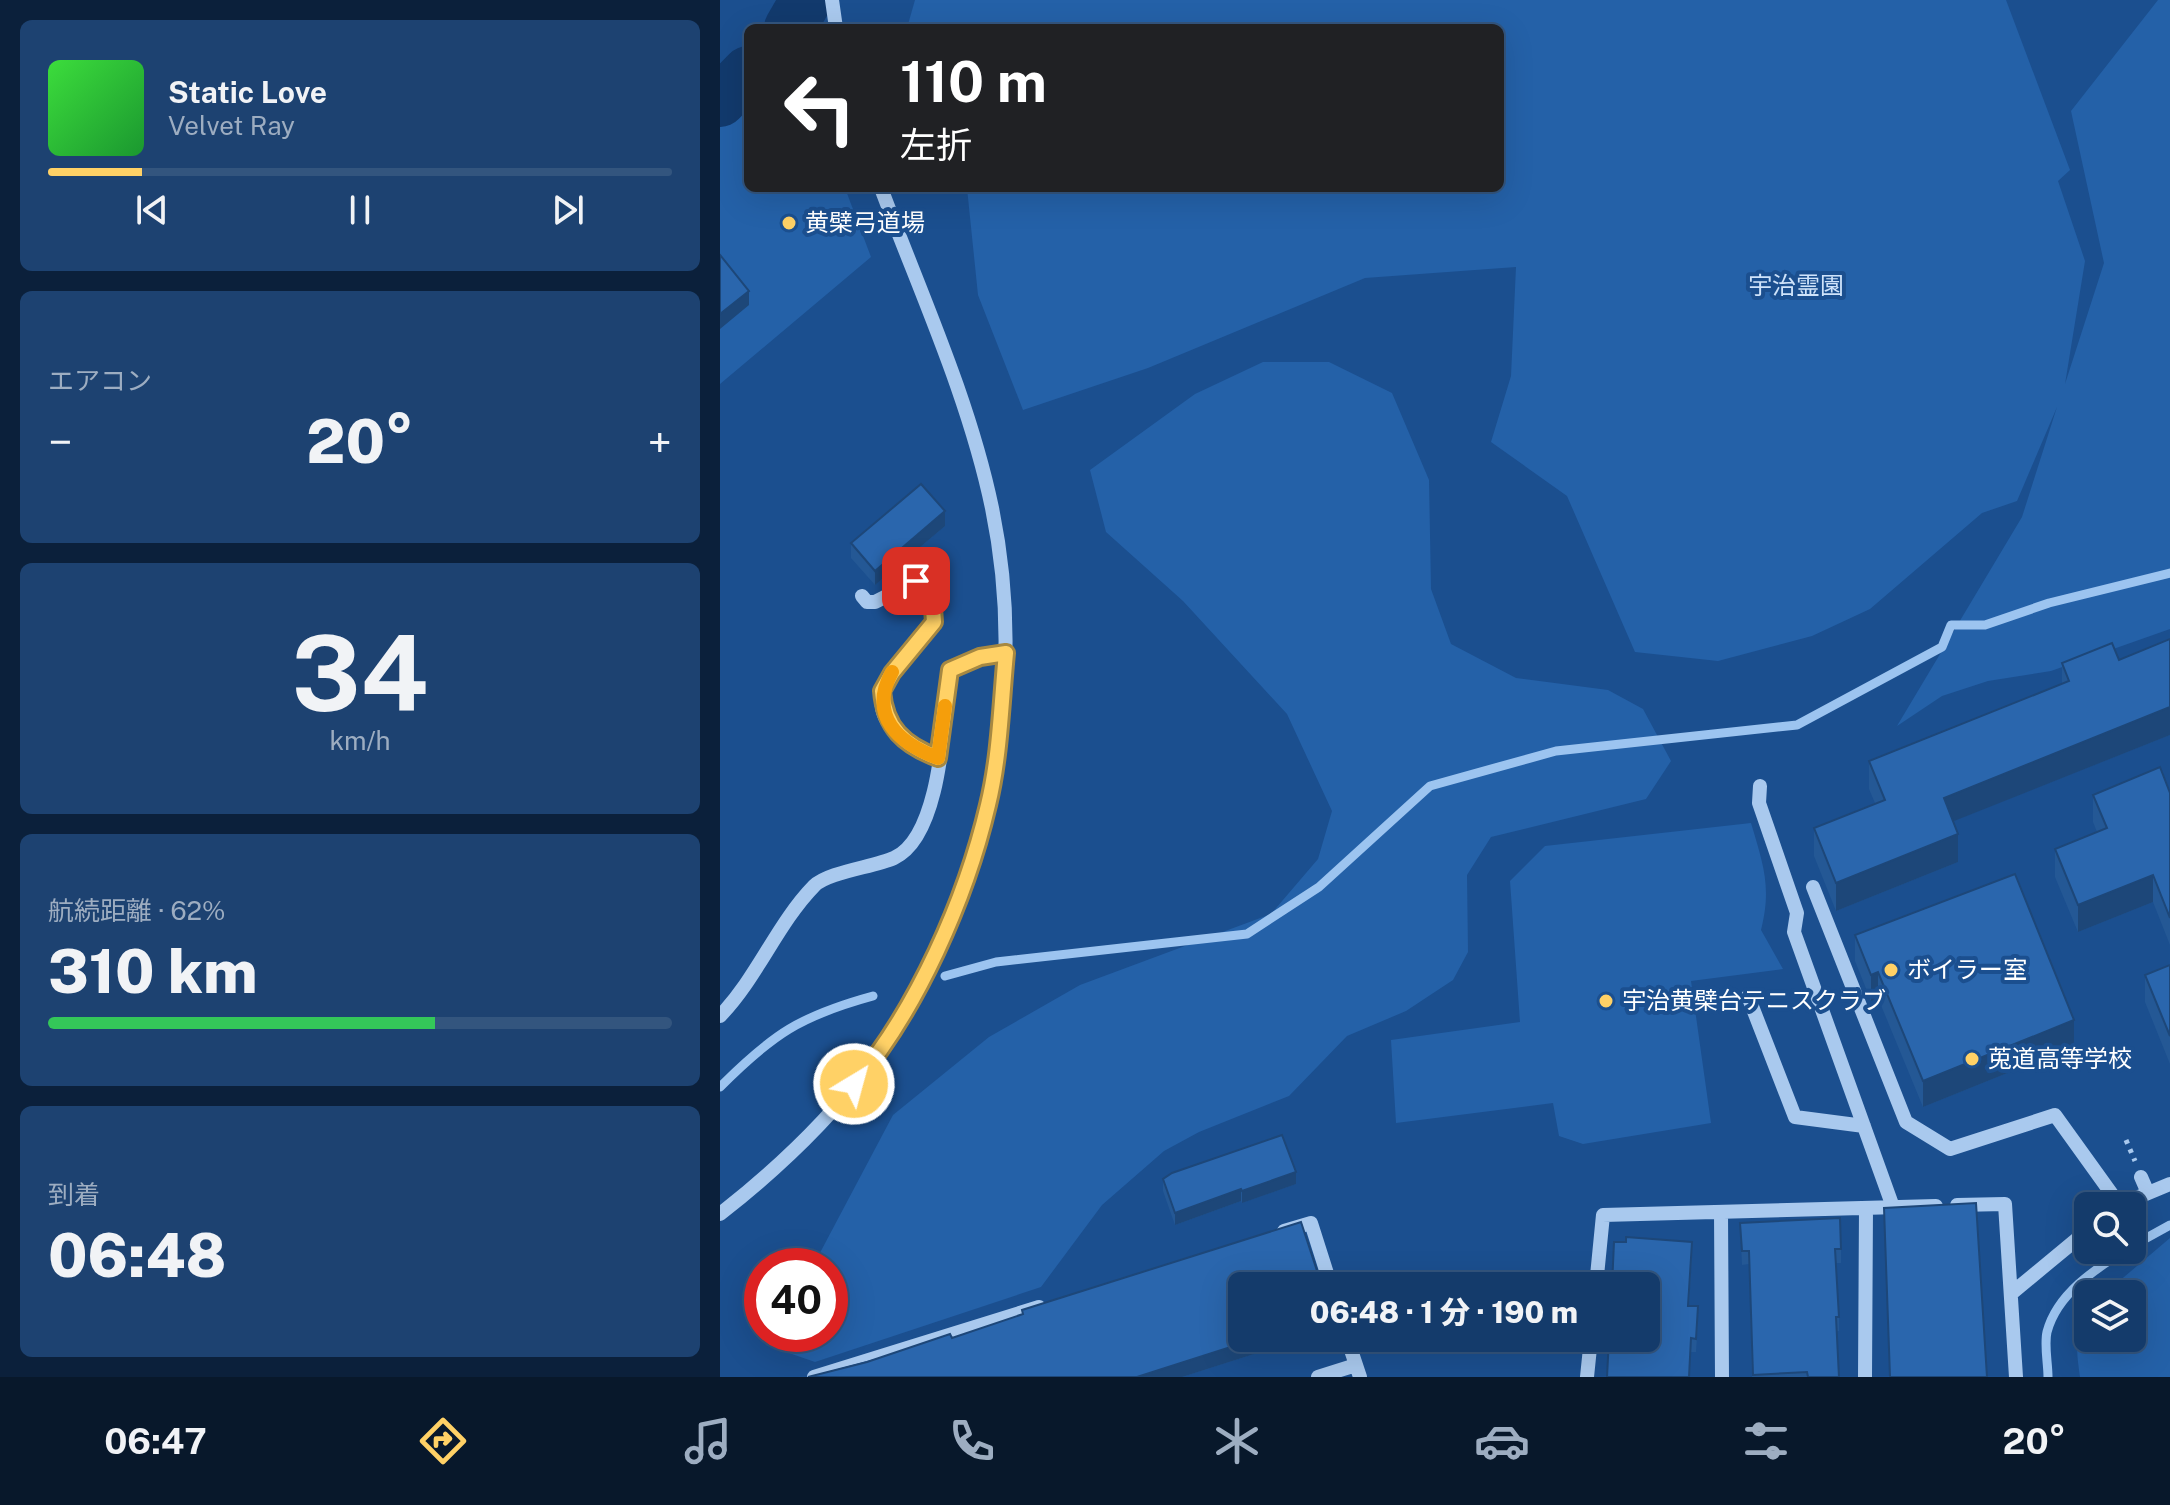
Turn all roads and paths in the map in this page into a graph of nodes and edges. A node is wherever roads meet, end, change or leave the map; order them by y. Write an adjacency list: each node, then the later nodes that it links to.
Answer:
1 (882, 192): 3 (street)
2 (862, 596): 4 (street)
3 (1006, 653): 4 (street); 17 (street)
4 (938, 758): 8 (street)
5 (1760, 786): 9 (street)
6 (1813, 887): 12 (street)
7 (1748, 996): 9 (street)
8 (720, 1016)
9 (1864, 1126): 14 (street)
10 (2141, 1177): 13 (street)
11 (2170, 1184): 13 (street)
12 (2109, 1192)
13 (2148, 1193)
14 (1893, 1207): 15 (street); 22 (street)
15 (1866, 1208): 16 (street); 31 (street)
16 (1721, 1212): 21 (street); 30 (street)
17 (720, 1214)
18 (1266, 1237): 20 (street)
19 (2074, 1242): 22 (street)
20 (1327, 1272)
21 (1597, 1272)
22 (2013, 1292): 32 (street)
23 (1055, 1302): 27 (street)
24 (1352, 1352): 26 (street)
25 (1590, 1352): 29 (street)
26 (1358, 1371): 28 (street)
27 (814, 1377)
28 (1318, 1377)
29 (1587, 1377)
30 (1722, 1377)
31 (1865, 1377)
32 (2016, 1377)

